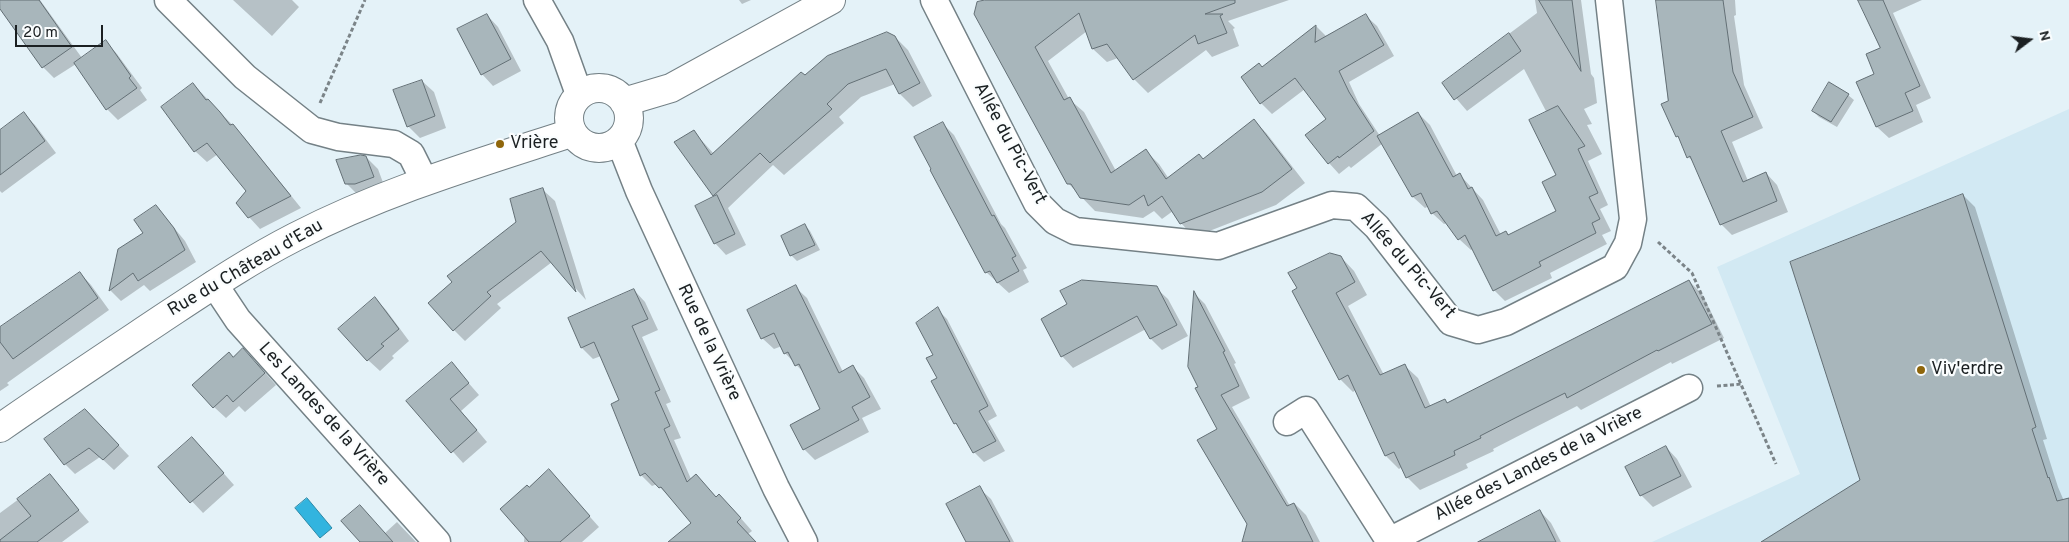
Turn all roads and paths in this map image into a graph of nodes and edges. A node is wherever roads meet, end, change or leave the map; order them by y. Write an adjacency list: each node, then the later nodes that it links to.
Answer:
1 (168, 0): 9 (street)
2 (365, 0): 9 (path)
3 (537, 0): 7 (street)
4 (831, 0): 8 (street)
5 (934, 0): 13 (street, Allée du Pic-Vert)
6 (1609, 0): 13 (street, Allée du Pic-Vert)
7 (579, 94): 8 (street); 10 (street)
8 (624, 102): 11 (street)
9 (312, 130): 12 (street)
10 (571, 133): 11 (street); 12 (street, Rue du Château d'Eau)
11 (620, 140): 20 (street, Rue de la Vrière)
12 (424, 180): 14 (street, Rue du Château d'Eau)
13 (1633, 219): 18 (path)
14 (214, 284): 17 (street, Rue du Château d'Eau); 19 (street, Les Landes de la Vrière)
15 (1689, 388): 21 (street, Allée des Landes de la Vrière)
16 (1287, 422): 21 (street, Allée des Landes de la Vrière)
17 (0, 428)
18 (1776, 464)
19 (437, 542)
20 (804, 542)
21 (1390, 542)

